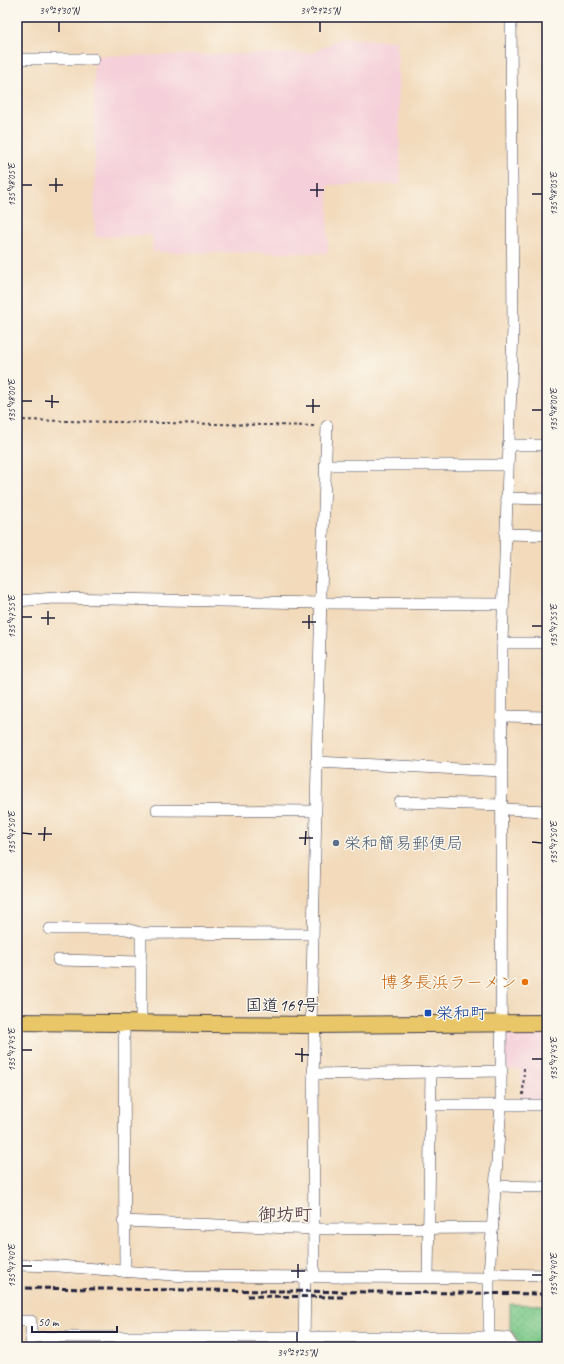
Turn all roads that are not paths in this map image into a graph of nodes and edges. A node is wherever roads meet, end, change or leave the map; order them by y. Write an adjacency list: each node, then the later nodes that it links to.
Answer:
1 (511, 17): 5 (street)
2 (17, 59): 3 (street)
3 (94, 59)
4 (327, 426): 7 (street)
5 (508, 445): 6 (street); 8 (street)
6 (547, 445)
7 (325, 465): 8 (street); 14 (street)
8 (507, 465): 9 (street)
9 (506, 498): 10 (street); 11 (street)
10 (547, 499)
11 (505, 534): 12 (street); 15 (street)
12 (547, 535)
13 (17, 601): 14 (street)
14 (321, 603): 15 (street); 20 (street)
15 (504, 604): 16 (street)
16 (502, 643): 17 (street); 18 (street)
17 (547, 643)
18 (502, 716): 19 (street); 21 (street)
19 (547, 717)
20 (316, 762): 21 (street); 25 (street)
21 (502, 771): 23 (street)
22 (400, 802): 23 (street)
23 (502, 807): 26 (street); 35 (street)
24 (157, 810): 25 (street)
25 (315, 811): 29 (street)
26 (547, 811)
27 (50, 929): 28 (street)
28 (141, 933): 29 (street); 31 (street)
29 (312, 934): 37 (street)
30 (58, 960): 31 (street)
31 (141, 962): 34 (street)
32 (17, 1022): 33 (highway, 国道169号)
33 (124, 1022): 34 (highway, 国道169号); 46 (street)
34 (141, 1022): 37 (highway, 国道169号)
35 (502, 1022): 36 (highway, 国道169号); 37 (highway, 国道169号); 39 (street)
36 (547, 1022)
37 (313, 1025): 40 (street)
38 (431, 1072): 39 (street); 40 (street); 41 (street)
39 (502, 1072): 42 (street)
40 (314, 1074): 49 (street)
41 (430, 1105): 42 (street); 47 (street)
42 (501, 1105): 43 (street); 44 (street)
43 (547, 1105)
44 (496, 1186): 45 (street); 48 (street)
45 (547, 1187)
46 (123, 1221): 49 (street); 51 (street)
47 (428, 1228): 48 (street); 49 (street); 55 (street)
48 (493, 1228): 54 (street)
49 (314, 1229): 53 (street)
50 (17, 1265): 51 (street)
51 (125, 1272): 53 (street)
52 (547, 1275): 54 (street)
53 (310, 1276): 55 (street); 59 (street)
54 (489, 1276): 55 (street); 57 (street)
55 (428, 1277)
56 (17, 1321): 58 (street)
57 (489, 1337): 59 (street); 61 (street)
58 (31, 1342): 60 (street)
59 (304, 1342): 60 (street)
60 (132, 1343)
61 (513, 1347)

